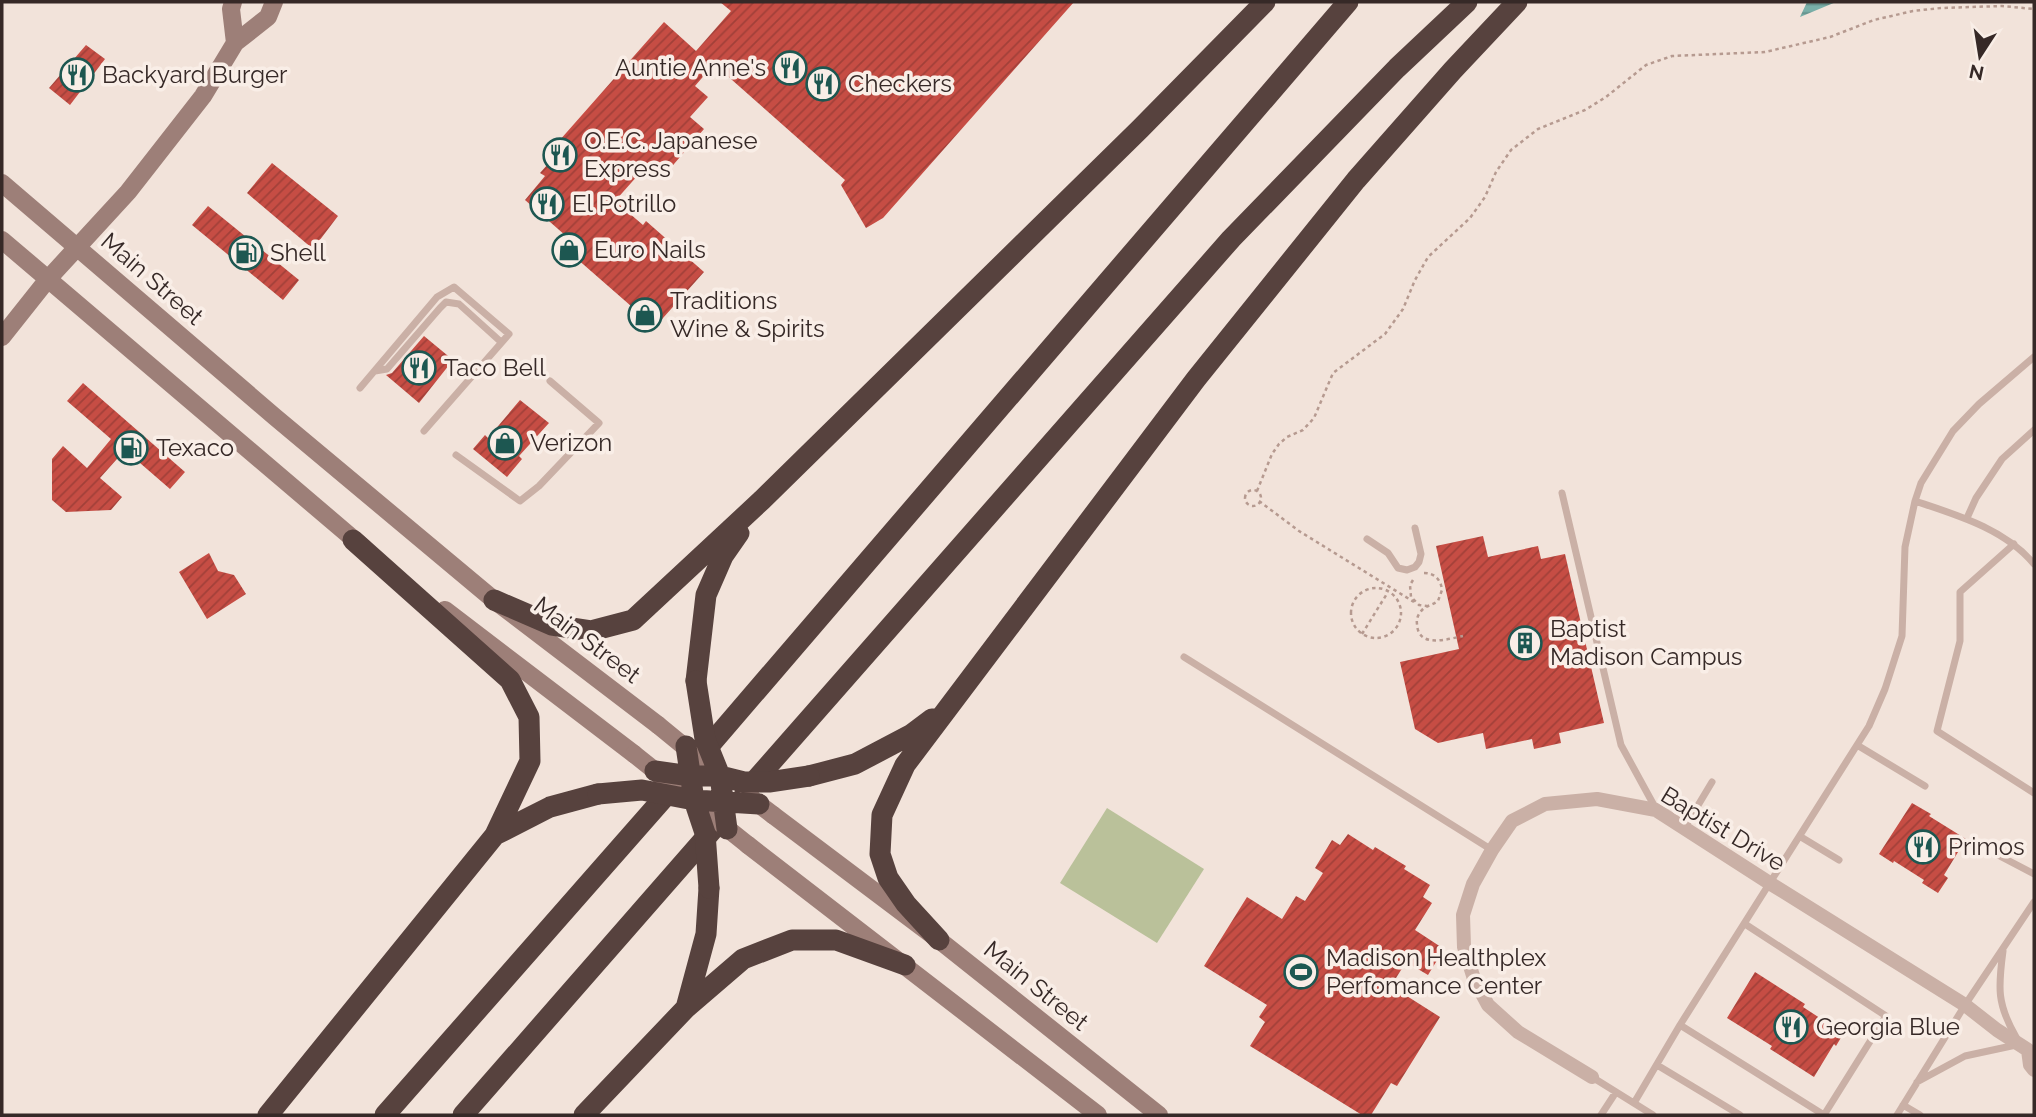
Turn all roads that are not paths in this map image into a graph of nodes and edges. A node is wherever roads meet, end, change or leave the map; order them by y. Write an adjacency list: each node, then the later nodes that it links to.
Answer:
1 (233, 2): 7 (main road)
2 (274, 2): 7 (main road)
3 (1265, 2): 22 (highway)
4 (1348, 2): 72 (highway)
5 (1467, 2): 73 (highway)
6 (1517, 2): 33 (highway)
7 (236, 43): 10 (main road)
8 (2, 183): 10 (main road, Main Street)
9 (2, 240): 11 (main road)
10 (78, 247): 11 (main road); 31 (main road, Main Street)
11 (48, 279): 12 (main road); 27 (main road)
12 (2, 337)
13 (501, 342): 15 (lane); 15 (lane); 19 (lane)
14 (2034, 356): 23 (lane)
15 (374, 371): 17 (lane)
16 (550, 381): 20 (lane)
17 (360, 388)
18 (2034, 430): 24 (lane)
19 (424, 431)
20 (456, 455)
21 (1562, 493): 45 (lane)
22 (762, 500): 31 (highway); 38 (highway, bridge)
23 (1915, 501): 24 (lane); 34 (lane)
24 (1967, 518): 28 (lane)
25 (1415, 528): 26 (lane)
26 (1367, 539)
27 (354, 540): 36 (main road, bridge); 48 (highway)
28 (2014, 544): 29 (lane); 41 (lane)
29 (2031, 555): 30 (lane)
30 (2034, 564)
31 (494, 600): 35 (main road, Main Street, bridge)
32 (1184, 657): 50 (lane)
33 (953, 703): 38 (highway, bridge); 57 (highway)
34 (1857, 745): 40 (lane); 49 (lane)
35 (686, 746): 37 (highway, bridge); 38 (main road, Main Street, bridge)
36 (655, 771): 37 (highway, bridge); 42 (main road, bridge)
37 (691, 776): 38 (highway, bridge); 42 (highway, bridge)
38 (720, 776): 43 (highway, bridge); 44 (main road, Main Street, bridge)
39 (1712, 782): 47 (lane)
40 (1925, 786)
41 (2034, 793)
42 (694, 800): 43 (highway, bridge); 46 (main road, bridge); 48 (highway, bridge); 61 (highway, bridge)
43 (722, 801): 44 (highway, bridge); 46 (highway, bridge)
44 (766, 809): 57 (main road, Main Street)
45 (1656, 810): 47 (street, Baptist Drive); 50 (street, Baptist Drive)
46 (727, 828): 59 (main road, bridge)
47 (1685, 828): 54 (street, Baptist Drive)
48 (495, 835): 71 (highway)
49 (1801, 837): 52 (lane); 54 (lane)
50 (1492, 850): 66 (street, Baptist Drive)
51 (1994, 853): 53 (lane)
52 (1839, 860)
53 (2034, 874)
54 (1771, 884): 56 (lane); 60 (street, Baptist Drive)
55 (2034, 902): 58 (lane)
56 (1745, 924): 62 (lane); 80 (lane)
57 (939, 940): 76 (main road, Main Street)
58 (2003, 946): 60 (lane); 63 (lane)
59 (905, 965): 61 (highway); 75 (main road)
60 (1965, 1004): 63 (street, Baptist Drive); 67 (lane)
61 (686, 1008): 74 (highway)
62 (1680, 1025): 64 (lane); 80 (lane)
63 (2027, 1048): 65 (street); 67 (lane)
64 (1657, 1065): 69 (lane); 79 (lane)
65 (2034, 1070)
66 (1592, 1077): 68 (lane)
67 (1916, 1082): 70 (lane)
68 (1616, 1092): 69 (lane); 77 (lane)
69 (1634, 1103): 78 (lane)
70 (1903, 1105): 81 (lane); 82 (lane)
71 (268, 1115)
72 (385, 1115)
73 (463, 1115)
74 (584, 1115)
75 (1098, 1115)
76 (1159, 1115)
77 (1601, 1115)
78 (1653, 1115)
79 (1740, 1115)
80 (1824, 1115)
81 (1897, 1115)
82 (1920, 1115)

